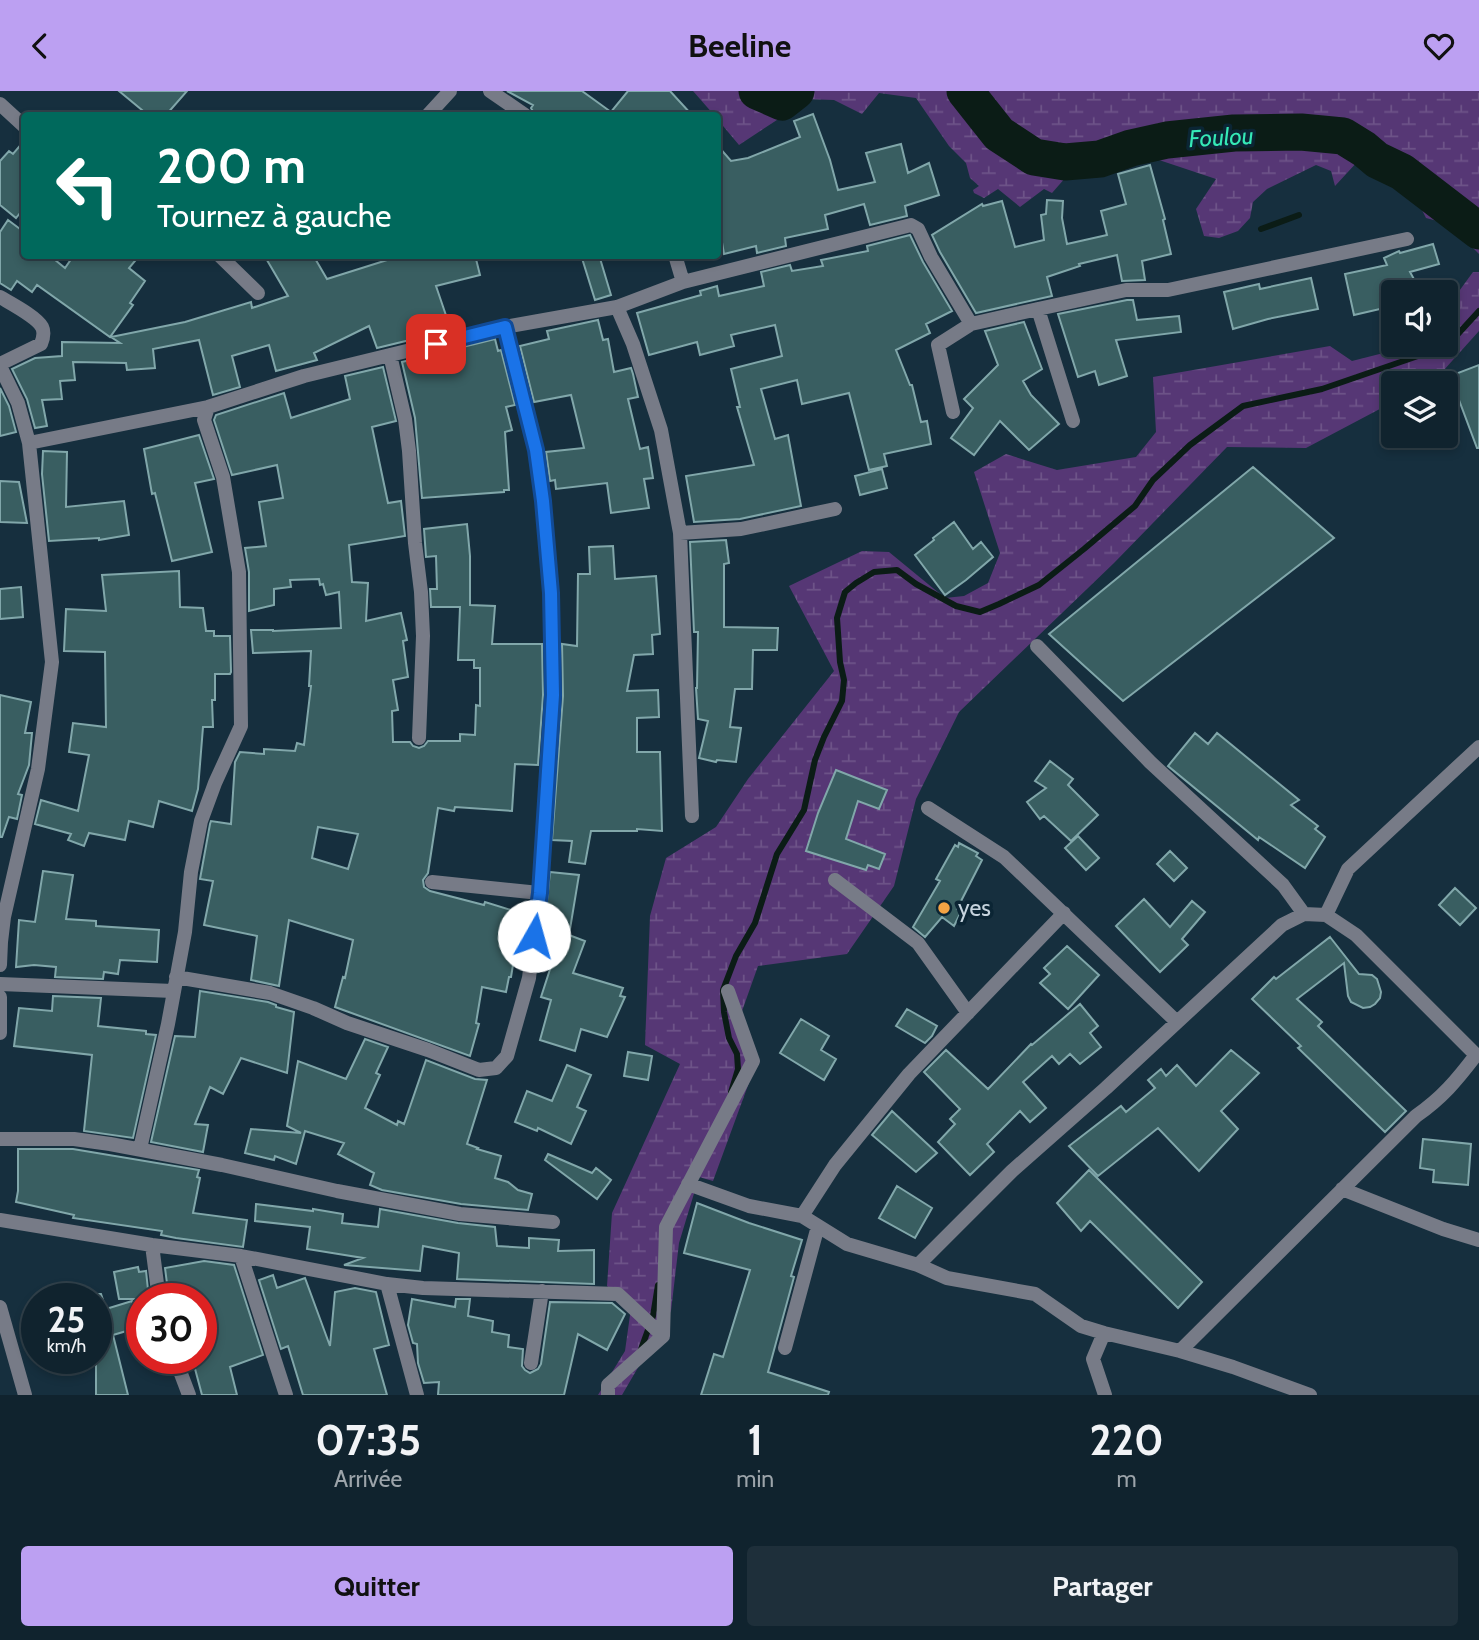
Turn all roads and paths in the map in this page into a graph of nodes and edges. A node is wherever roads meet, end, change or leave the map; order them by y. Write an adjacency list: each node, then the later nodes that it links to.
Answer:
1 (450, 91): 4 (street)
2 (490, 91): 5 (street)
3 (0, 104): 6 (street)
4 (431, 112)
5 (521, 112)
6 (21, 123)
7 (1407, 239): 14 (street)
8 (223, 259): 11 (street)
9 (675, 259): 10 (street)
10 (683, 282): 13 (street); 15 (street)
11 (258, 293)
12 (0, 297): 18 (street)
13 (617, 307): 16 (street); 24 (street)
14 (1038, 309): 15 (street); 21 (street)
15 (971, 324): 20 (street)
16 (505, 327): 17 (street); 32 (street)
17 (390, 355): 19 (street); 26 (street)
18 (0, 365): 22 (street)
19 (208, 407): 22 (street); 38 (street)
20 (953, 412)
21 (1073, 421)
22 (29, 443): 36 (street)
23 (835, 509): 24 (street)
24 (680, 533): 29 (street)
25 (1037, 646): 34 (street)
26 (419, 738)
27 (1479, 747): 35 (street)
28 (928, 808): 33 (street)
29 (692, 816)
30 (835, 880): 41 (street)
31 (432, 882): 32 (street)
32 (540, 893): 38 (street)
33 (1064, 913): 41 (street); 42 (street)
34 (1304, 914): 35 (street); 42 (street)
35 (1326, 915): 44 (street)
36 (0, 964)
37 (0, 984): 38 (street)
38 (175, 984): 46 (street)
39 (728, 991): 47 (street)
40 (0, 997): 43 (street)
41 (968, 1013): 49 (street)
42 (1177, 1022): 56 (street)
43 (0, 1033)
44 (1477, 1054): 48 (street)
45 (0, 1139): 46 (street)
46 (140, 1150): 51 (street)
47 (688, 1184): 49 (street); 62 (street)
48 (1342, 1189): 53 (street); 64 (street)
49 (802, 1216): 52 (street)
50 (0, 1220): 54 (street)
51 (553, 1222)
52 (818, 1226): 56 (street); 63 (street)
53 (1479, 1240)
54 (152, 1245): 55 (street); 57 (street)
55 (241, 1256): 58 (street); 69 (street)
56 (918, 1265): 61 (street)
57 (157, 1283)
58 (387, 1284): 59 (street); 70 (street)
59 (542, 1291): 62 (street); 65 (street)
60 (0, 1307): 67 (street)
61 (1104, 1333): 64 (street); 72 (street)
62 (663, 1336): 71 (street)
63 (785, 1348)
64 (1180, 1351): 73 (street)
65 (531, 1363)
66 (181, 1374): 68 (street)
67 (25, 1395)
68 (189, 1395)
69 (286, 1395)
70 (417, 1395)
71 (608, 1395)
72 (1105, 1395)
73 (1310, 1395)

